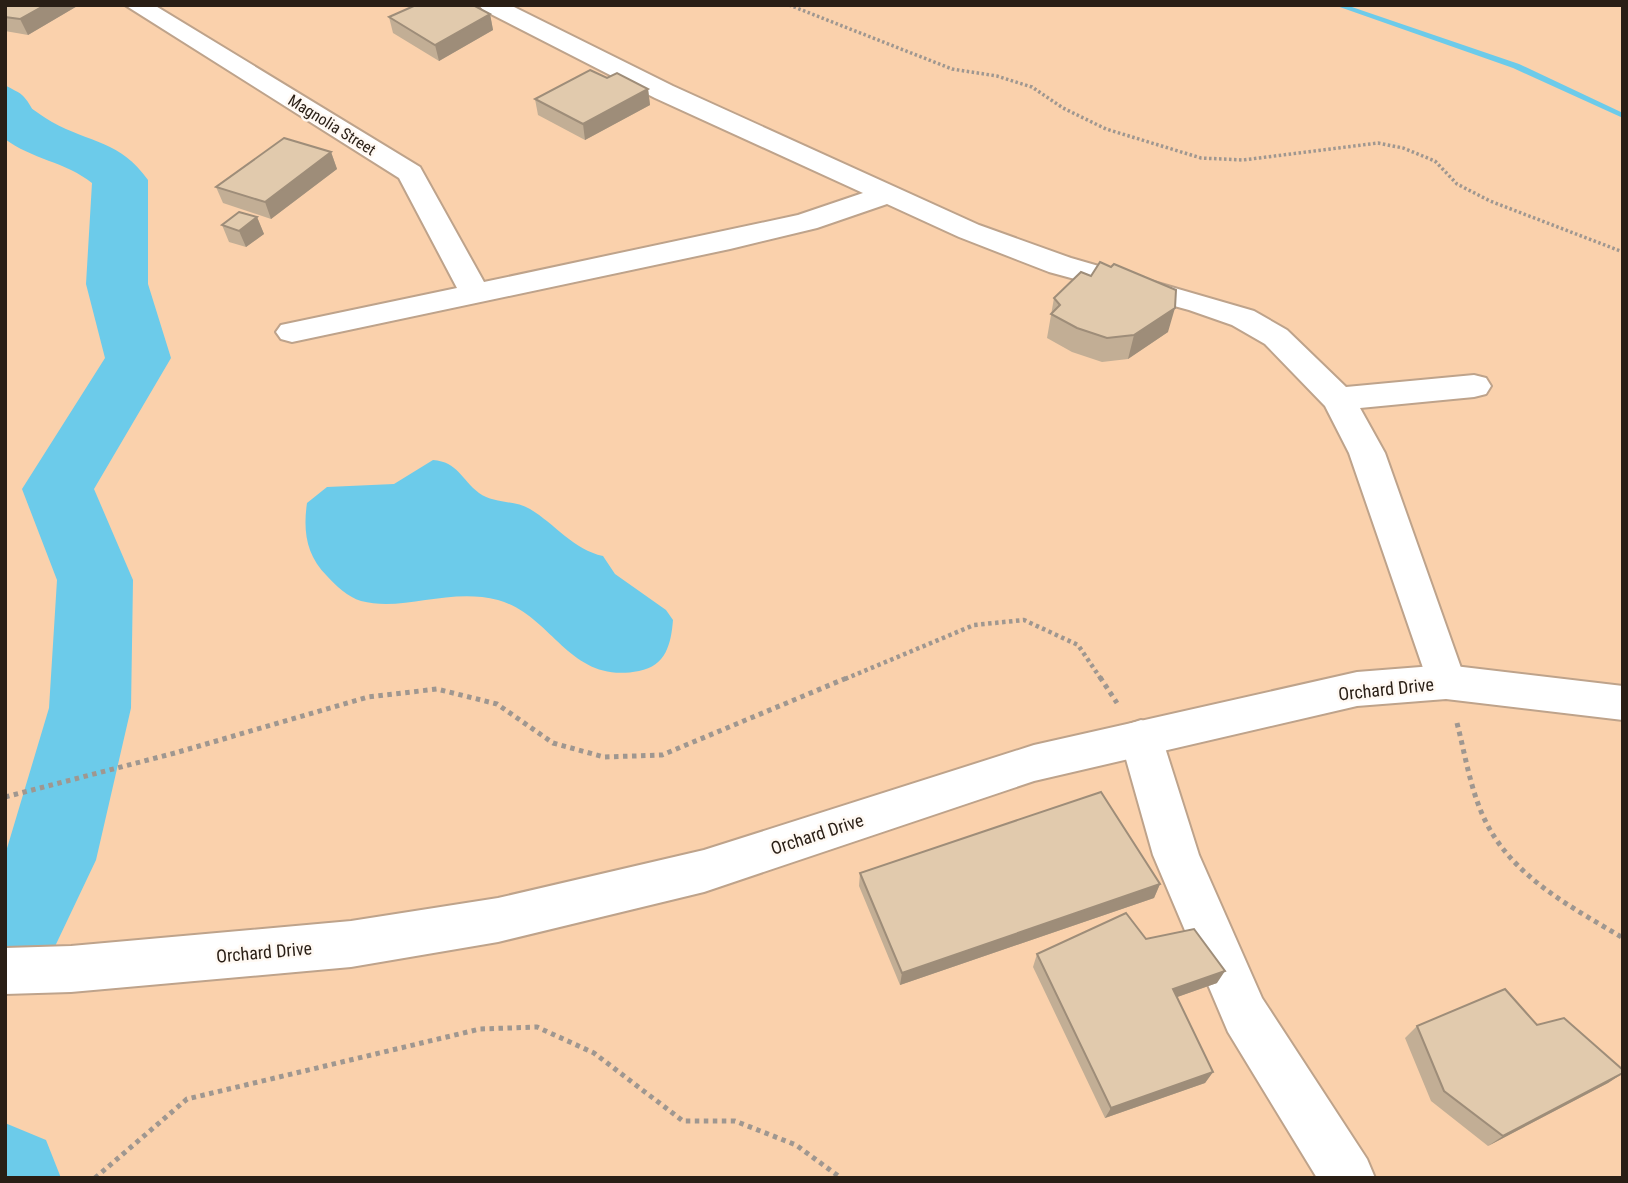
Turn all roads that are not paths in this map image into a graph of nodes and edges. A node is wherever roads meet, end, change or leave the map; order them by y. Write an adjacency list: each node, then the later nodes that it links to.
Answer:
1 (137, 5): 4 (street, Magnolia Street)
2 (491, 5): 3 (street)
3 (890, 194): 4 (street); 7 (street)
4 (475, 293): 5 (street)
5 (292, 332)
6 (1474, 386): 7 (street)
7 (1338, 399): 8 (street)
8 (1446, 682): 9 (street, Orchard Drive); 10 (street, Orchard Drive)
9 (1623, 703)
10 (1141, 738): 11 (street, Orchard Drive); 12 (street)
11 (5, 971)
12 (1348, 1178)

